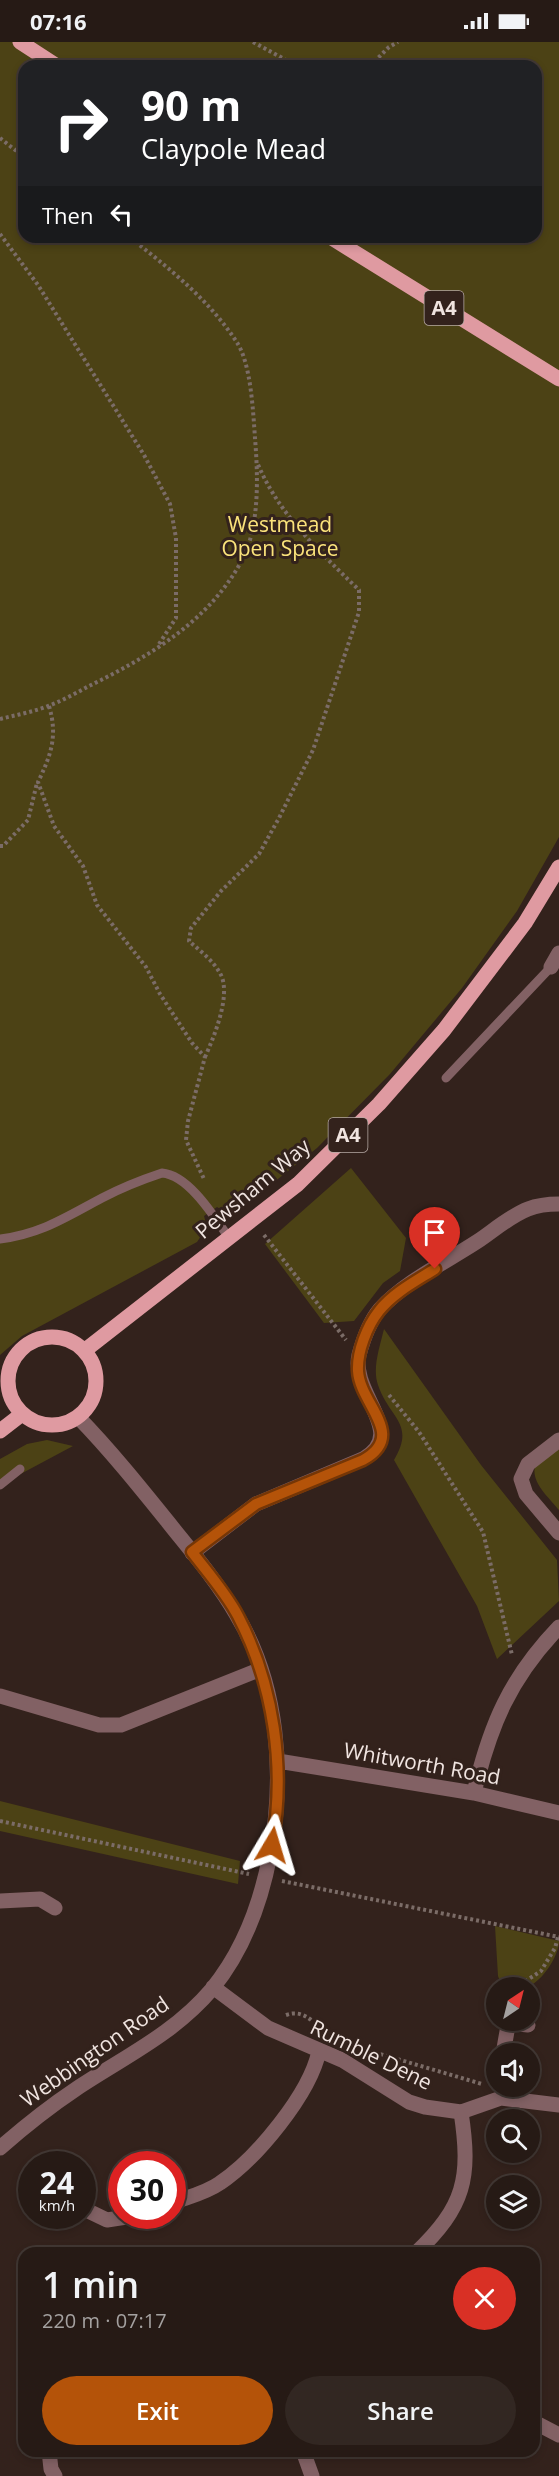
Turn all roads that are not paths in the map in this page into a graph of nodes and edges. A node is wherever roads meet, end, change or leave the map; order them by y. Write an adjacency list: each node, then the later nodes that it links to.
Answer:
1 (20, 42): 2 (main road)
2 (48, 60)
3 (340, 243): 4 (main road, A4)
4 (559, 379)
5 (559, 867): 10 (main road, Pewsham Way / A4)
6 (559, 953): 7 (street)
7 (550, 967): 8 (lane)
8 (446, 1078)
9 (559, 1204): 20 (street)
10 (229, 1238): 11 (lane); 12 (main road, Pewsham Way / A4)
11 (0, 1239)
12 (84, 1351): 13 (main road); 14 (main road)
13 (22, 1414): 14 (main road); 15 (main road)
14 (78, 1417): 20 (street, Webbington Road)
15 (0, 1431)
16 (559, 1440): 19 (street)
17 (20, 1469): 18 (lane)
18 (0, 1485)
19 (559, 1533)
20 (192, 1552): 22 (street, Webbington Road)
21 (559, 1628): 25 (street)
22 (261, 1669): 23 (street); 24 (street, Webbington Road)
23 (0, 1696)
24 (278, 1761): 25 (street, Whitworth Road); 31 (street, Webbington Road)
25 (474, 1792): 26 (street, Whitworth Road)
26 (559, 1813)
27 (54, 1890): 28 (street)
28 (39, 1899): 29 (street); 30 (street)
29 (0, 1901)
30 (55, 1908)
31 (213, 1987): 32 (street, Rumble Dene); 37 (street, Webbington Road)
32 (319, 2051): 36 (street, Rumble Dene); 38 (street)
33 (490, 2097): 36 (street, Rumble Dene)
34 (528, 2097): 35 (street, Rumble Dene)
35 (559, 2104)
36 (461, 2112): 39 (street)
37 (0, 2148)
38 (186, 2198)
39 (421, 2247)
40 (540, 2425): 41 (street)
41 (559, 2435)
42 (50, 2457): 44 (street)
43 (305, 2457): 45 (street)
44 (55, 2476)
45 (312, 2476)

